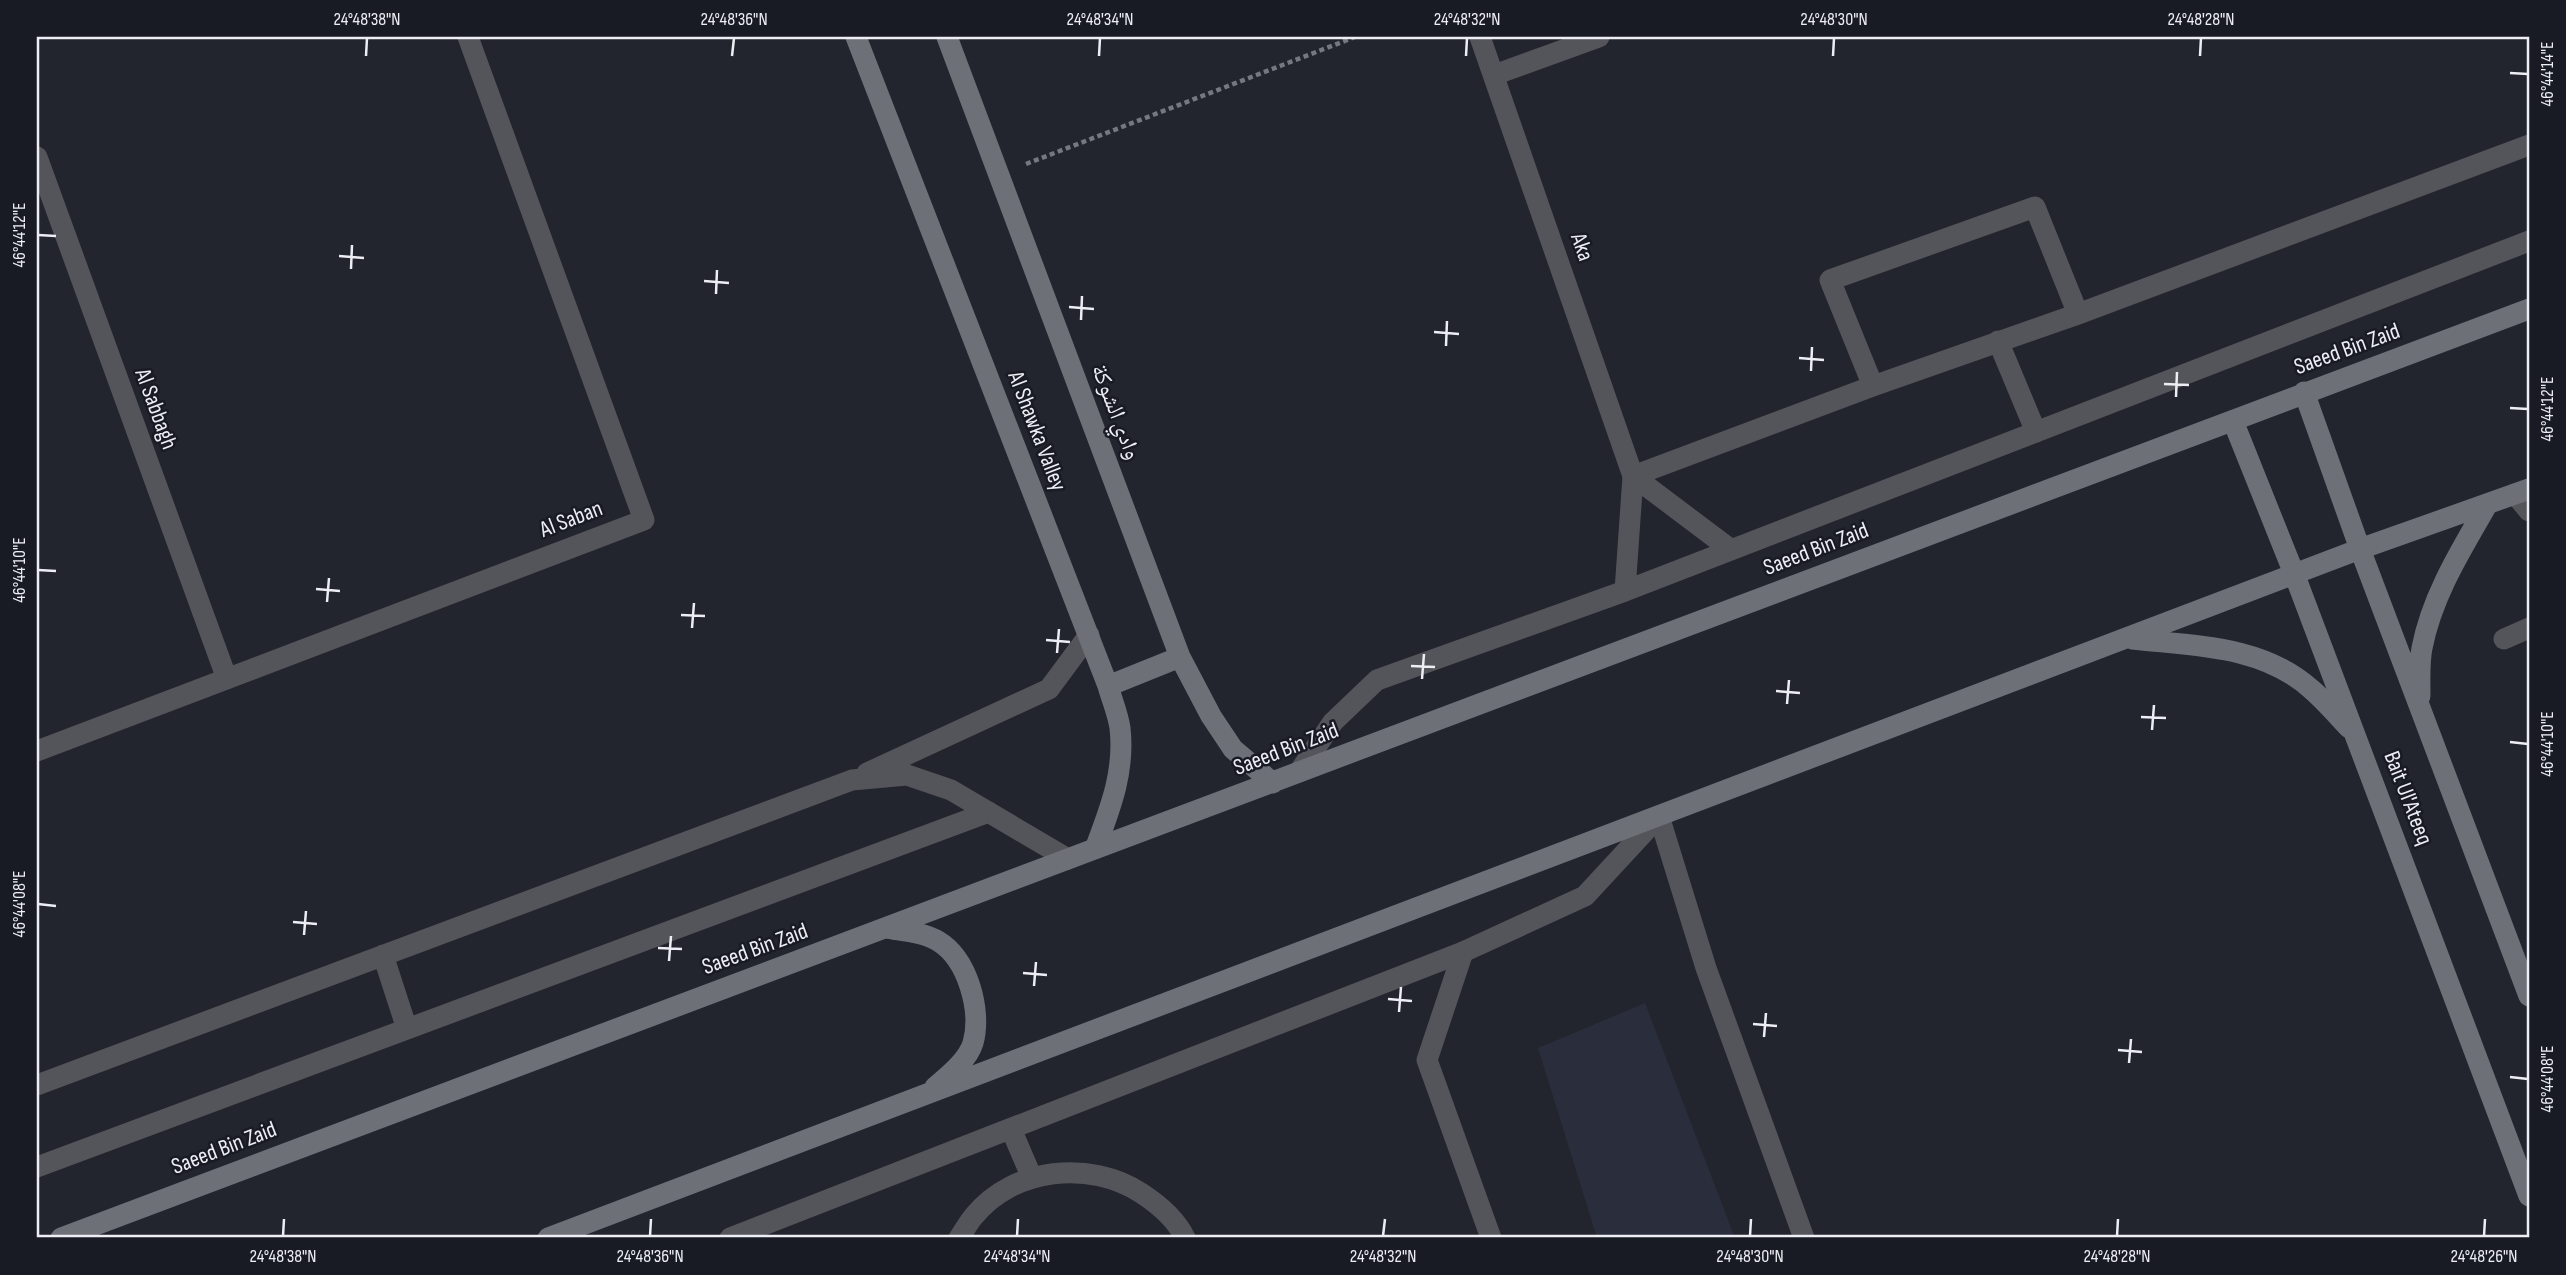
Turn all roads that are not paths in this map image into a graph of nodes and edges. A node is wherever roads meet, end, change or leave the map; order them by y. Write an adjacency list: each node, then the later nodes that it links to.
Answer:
1 (468, 37): 30 (street, Al Saban)
2 (856, 37): 26 (main road, Al Shawka Valley)
3 (947, 37): 29 (main road, وادي الشوكة)
4 (1480, 37): 6 (street, Aka)
5 (1599, 37): 6 (street)
6 (1494, 75): 17 (street, Aka)
7 (2529, 145): 11 (street)
8 (37, 157): 30 (street, Al Sabbagh)
9 (2529, 241): 16 (street)
10 (2529, 309): 14 (main road, Saeed Bin Zaid)
11 (2078, 314): 12 (street); 13 (street)
12 (1998, 341): 13 (street); 16 (street)
13 (1873, 386): 17 (street)
14 (2304, 393): 15 (main road, Saeed Bin Zaid); 22 (main road, Bait Ul'Ateeq)
15 (2233, 421): 23 (main road, Bait Ul'Ateeq); 35 (main road, Saeed Bin Zaid)
16 (2036, 432): 21 (street)
17 (1633, 476): 21 (street); 24 (street, Aka)
18 (2522, 491): 19 (main road); 20 (street)
19 (2487, 505): 22 (main road); 32 (main road)
20 (2529, 511)
21 (1730, 549): 24 (street)
22 (2360, 550): 23 (main road); 32 (main road, Bait Ul'Ateeq)
23 (2295, 576): 27 (main road); 33 (main road, Bait Ul'Ateeq)
24 (1625, 591): 35 (street)
25 (2529, 628): 28 (street)
26 (1089, 635): 31 (main road, Al Shawka Valley); 36 (street)
27 (2126, 639): 33 (main road); 39 (main road)
28 (2504, 639)
29 (1180, 657): 31 (main road); 37 (main road, وادي الشوكة)
30 (227, 679): 34 (street, Al Saban)
31 (1108, 686): 40 (main road, Al Shawka Valley)
32 (2419, 705): 45 (main road, Bait Ul'Ateeq)
33 (2356, 735): 52 (main road, Bait Ul'Ateeq)
34 (37, 751)
35 (1299, 772): 37 (main road, Saeed Bin Zaid)
36 (852, 780): 38 (street); 44 (street)
37 (1273, 783): 40 (main road, Saeed Bin Zaid)
38 (989, 812): 41 (street); 46 (street)
39 (1659, 816): 43 (street); 48 (main road); 59 (street)
40 (1095, 849): 41 (main road, Saeed Bin Zaid)
41 (1068, 859): 42 (main road, Saeed Bin Zaid)
42 (886, 929): 48 (main road); 53 (main road, Saeed Bin Zaid)
43 (1463, 952): 49 (street); 58 (street)
44 (383, 955): 46 (street); 47 (street)
45 (2529, 996)
46 (407, 1029): 50 (street)
47 (37, 1085)
48 (929, 1094): 54 (main road)
49 (1011, 1129): 51 (street); 55 (street)
50 (37, 1167)
51 (1032, 1178): 56 (street); 57 (street)
52 (2529, 1196)
53 (61, 1238)
54 (548, 1238)
55 (730, 1238)
56 (959, 1238)
57 (1185, 1238)
58 (1491, 1238)
59 (1804, 1238)

